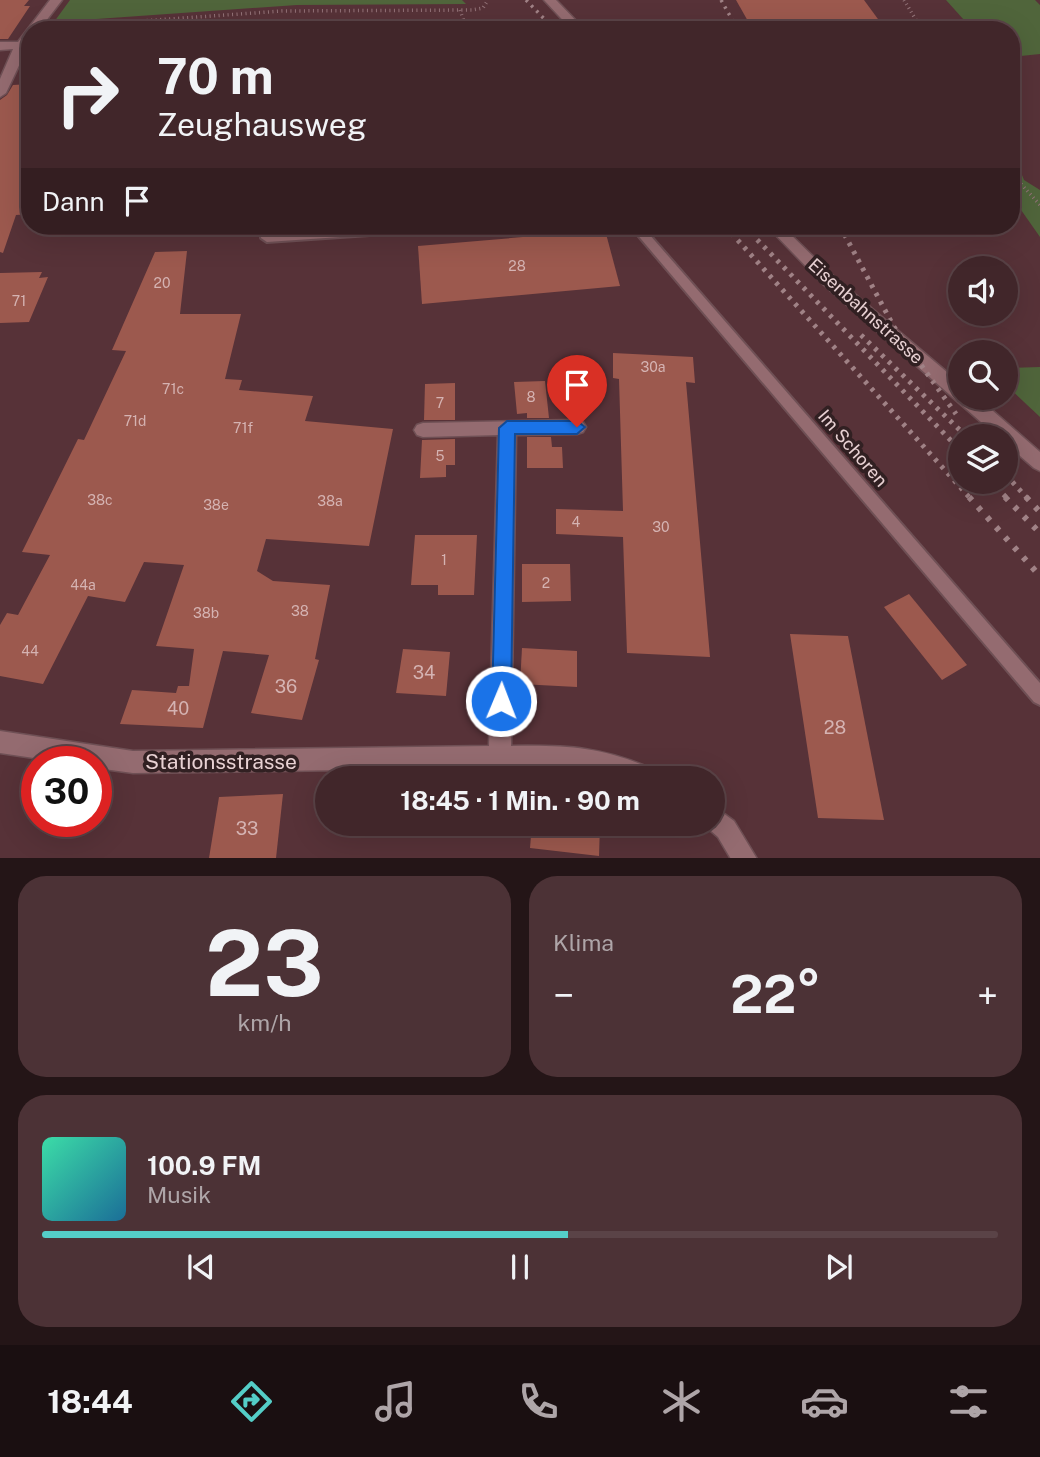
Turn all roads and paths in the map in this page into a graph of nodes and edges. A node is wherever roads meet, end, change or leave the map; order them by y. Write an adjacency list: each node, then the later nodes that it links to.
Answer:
1 (56, 0): 6 (street)
2 (488, 0): 5 (path)
3 (550, 0): 9 (street)
4 (904, 0): 10 (path)
5 (460, 10): 7 (path); 8 (path)
6 (40, 21)
7 (157, 21)
8 (464, 21)
9 (570, 21)
10 (917, 21)
11 (0, 46): 12 (street)
12 (21, 46): 13 (street)
13 (0, 93)
14 (1020, 183): 15 (path)
15 (1040, 205)
16 (267, 235): 17 (lane)
17 (311, 235)
18 (644, 235): 26 (lane, Im Schoren)
19 (783, 235): 20 (street, Eisenbahnstrasse)
20 (948, 383)
21 (980, 410): 25 (street)
22 (577, 427): 23 (street)
23 (507, 428): 24 (street); 28 (street)
24 (423, 430)
25 (1040, 463)
26 (1040, 696)
27 (0, 742): 28 (street, Stationsstrasse)
28 (500, 755): 29 (street, Stationsstrasse)
29 (612, 766)
30 (725, 828): 31 (street)
31 (744, 858)

